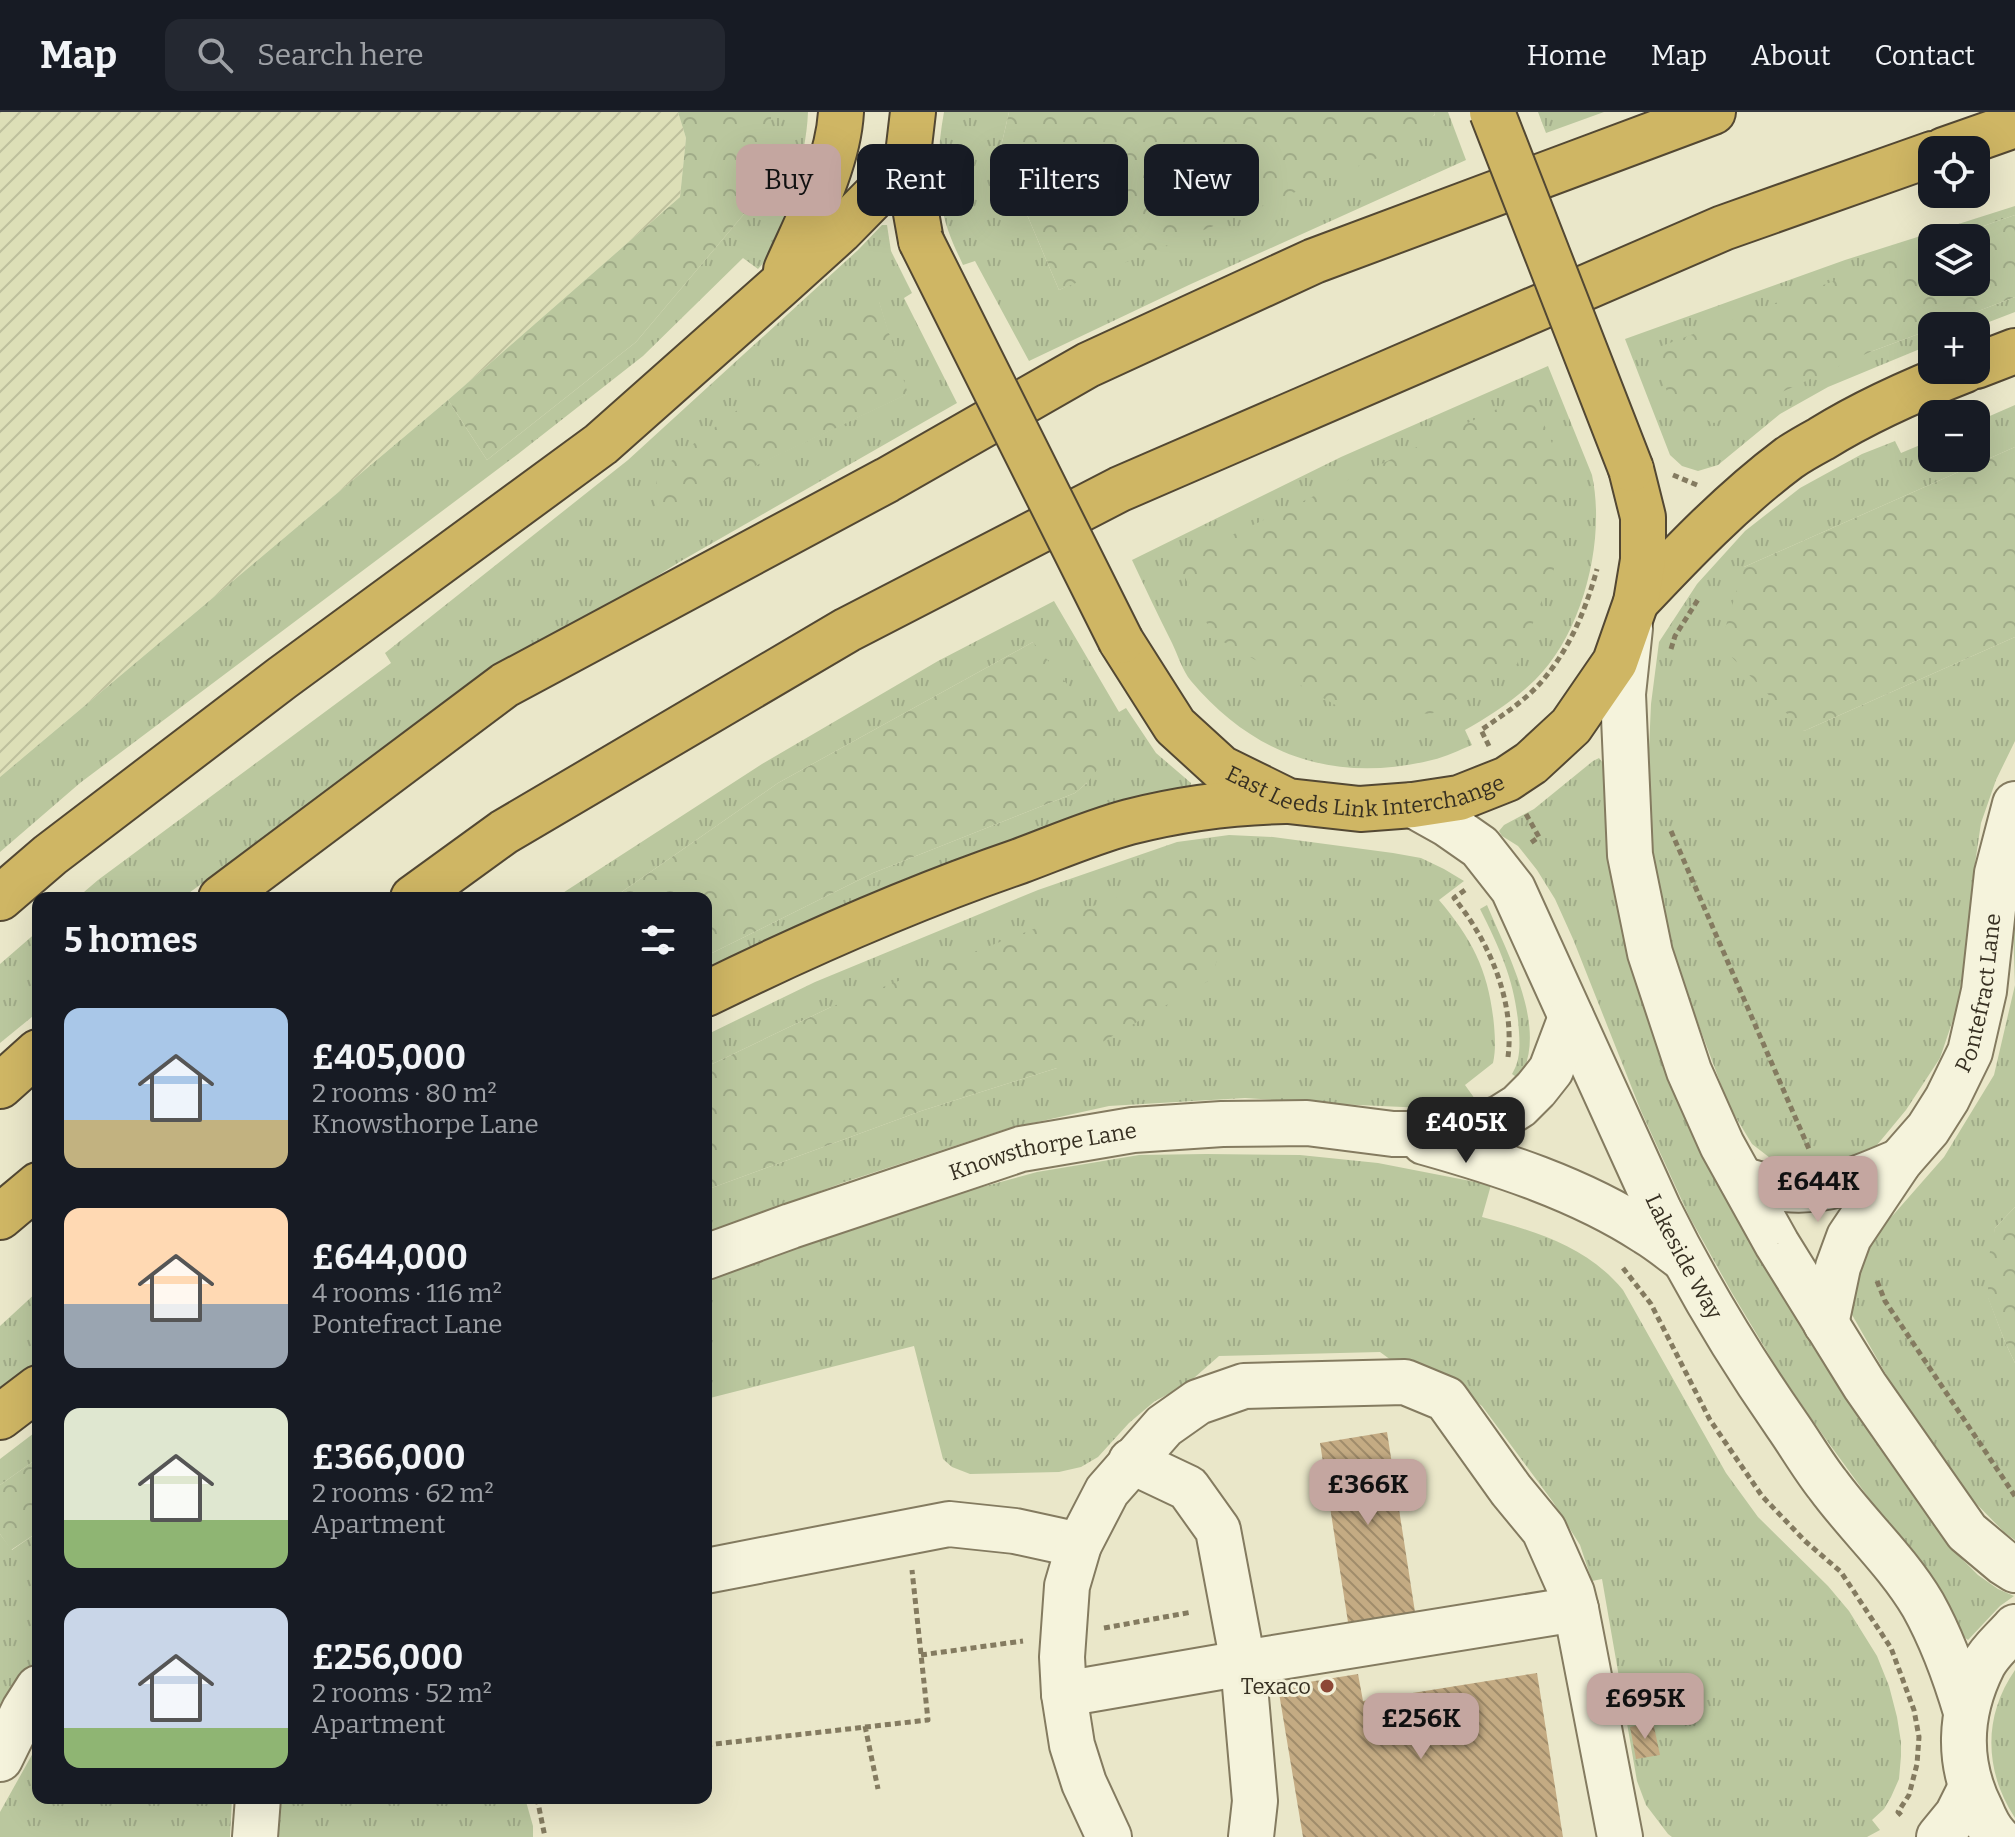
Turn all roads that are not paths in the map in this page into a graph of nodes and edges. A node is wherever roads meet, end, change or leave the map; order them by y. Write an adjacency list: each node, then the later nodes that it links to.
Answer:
1 (841, 112): 13 (highway)
2 (884, 112): 8 (highway)
3 (913, 112): 9 (highway, East Leeds Link Interchange)
4 (1492, 112): 17 (highway, East Leeds Link Interchange, bridge)
5 (1713, 112): 21 (highway)
6 (2015, 125): 7 (highway)
7 (1984, 136)
8 (898, 144)
9 (909, 144)
10 (1918, 159): 22 (highway)
11 (857, 214): 13 (highway)
12 (917, 216): 18 (highway, East Leeds Link Interchange, bridge)
13 (778, 287): 23 (highway)
14 (2015, 351): 15 (highway)
15 (1990, 361)
16 (1931, 384): 17 (highway)
17 (1633, 612): 20 (highway, East Leeds Link Interchange); 30 (street)
18 (1288, 801): 20 (highway, East Leeds Link Interchange); 24 (highway)
19 (2015, 804): 29 (street, Pontefract Lane)
20 (1413, 805): 25 (street, Lakeside Way)
21 (229, 892)
22 (421, 892)
23 (0, 898)
24 (712, 991)
25 (1571, 1017): 28 (street, Knowsthorpe Lane); 34 (street, Lakeside Way)
26 (32, 1057): 27 (highway)
27 (0, 1086)
28 (1393, 1134): 33 (street, Knowsthorpe Lane); 34 (street, Knowsthorpe Lane)
29 (1900, 1161): 30 (street, Pontefract Lane); 35 (street, Pontefract Lane)
30 (1742, 1180): 35 (street)
31 (32, 1190): 32 (highway)
32 (0, 1217)
33 (712, 1255)
34 (1682, 1258): 47 (street, Lakeside Way)
35 (1826, 1324): 41 (street)
36 (32, 1393): 37 (highway)
37 (0, 1417)
38 (1131, 1461): 39 (street); 42 (street); 44 (street)
39 (1079, 1545): 40 (street); 45 (street)
40 (712, 1570)
41 (2015, 1570)
42 (1576, 1609): 44 (street); 54 (street)
43 (2015, 1627): 47 (street)
44 (1243, 1663): 45 (street); 53 (street)
45 (1064, 1694): 52 (street)
46 (32, 1697): 48 (street)
47 (1966, 1712): 49 (street)
48 (0, 1759)
49 (1970, 1789): 55 (street); 56 (street)
50 (258, 1804): 51 (street)
51 (255, 1837)
52 (1109, 1837)
53 (1251, 1837)
54 (1621, 1837)
55 (1939, 1837)
56 (1997, 1837)

